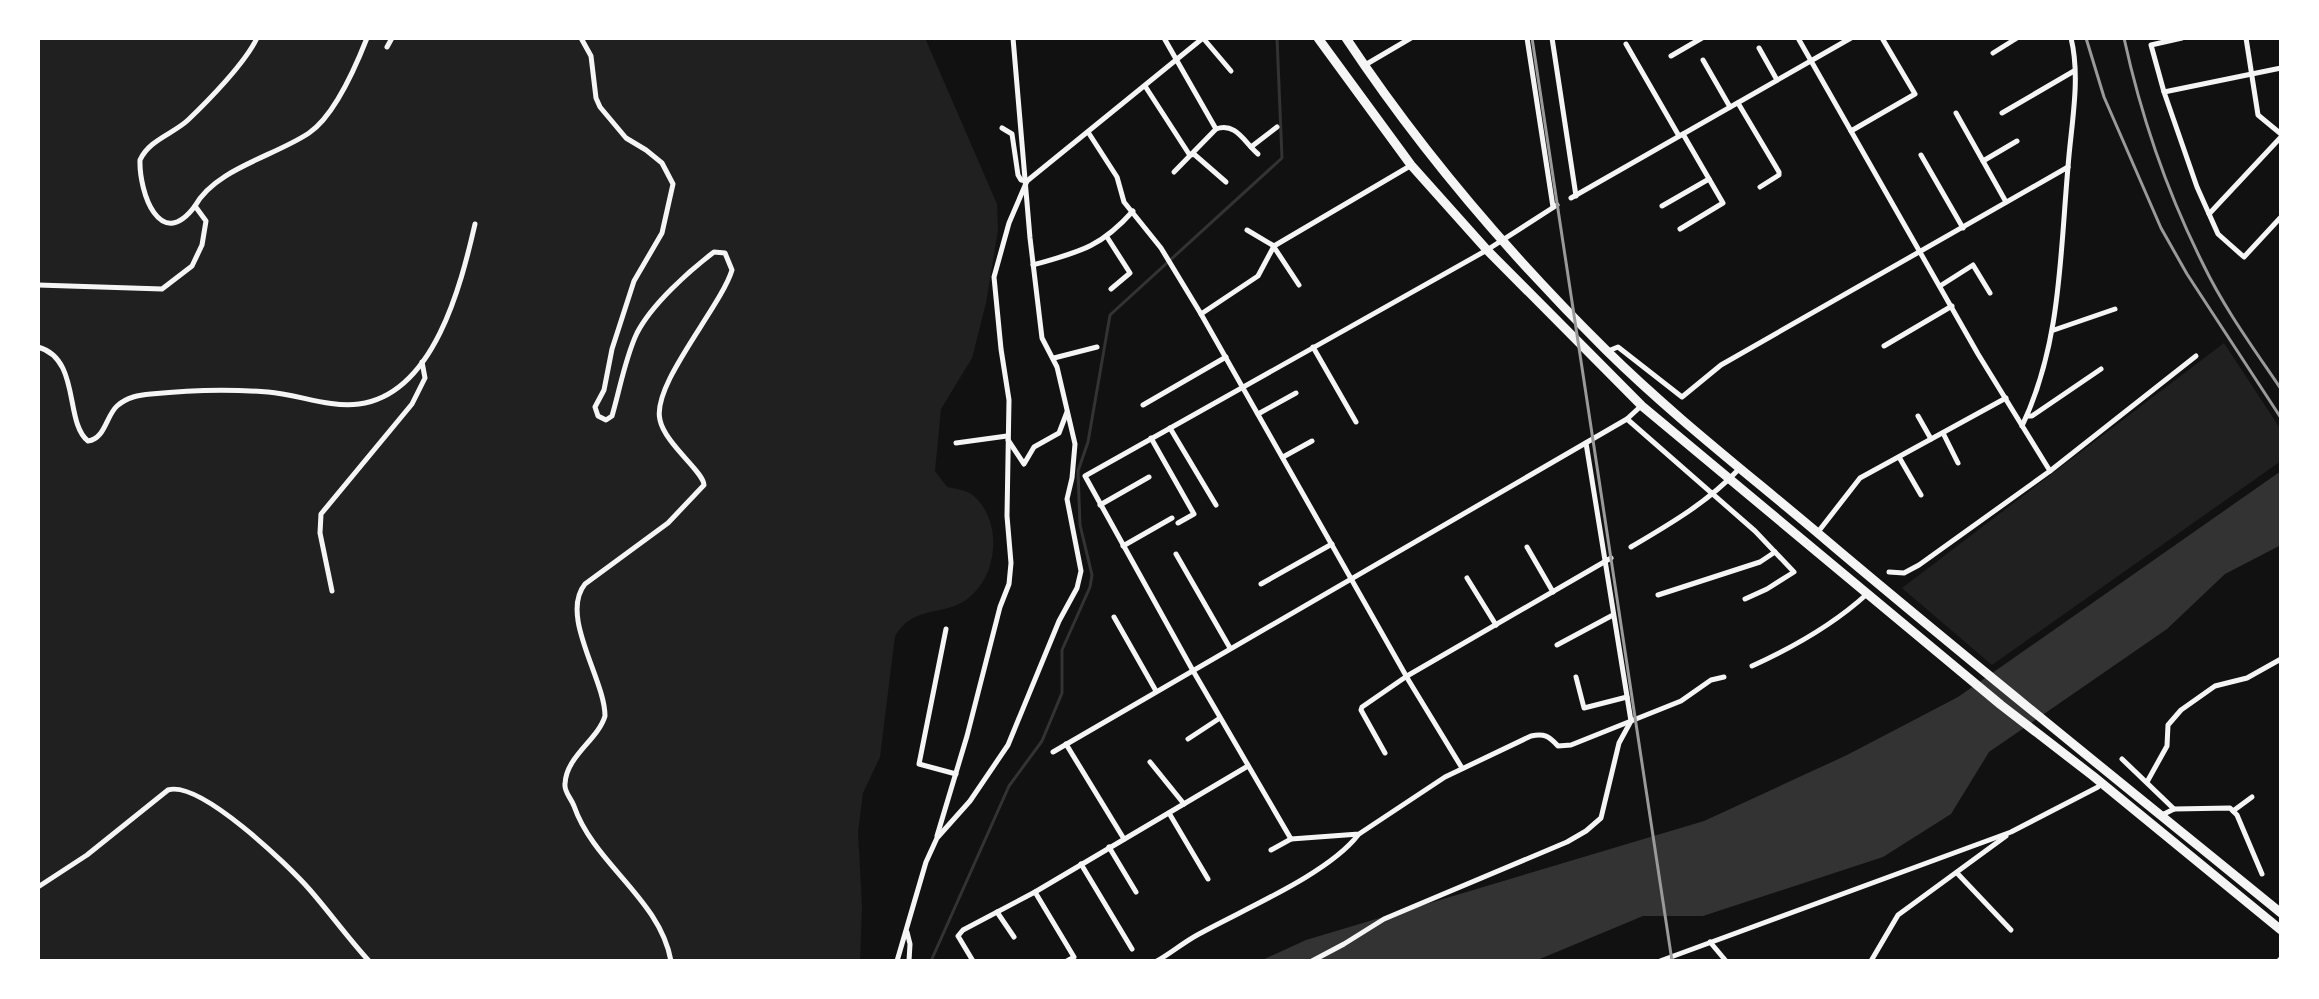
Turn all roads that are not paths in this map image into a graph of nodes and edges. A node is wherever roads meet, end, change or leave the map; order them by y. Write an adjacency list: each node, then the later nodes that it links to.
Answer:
1 (257, 38): 62 (street)
2 (367, 38): 62 (street)
3 (392, 38): 22 (street)
4 (581, 38): 205 (street)
5 (1013, 38): 58 (street)
6 (1164, 38): 26 (street)
7 (1203, 38): 26 (street); 32 (street)
8 (1318, 38): 54 (highway)
9 (1346, 38): 29 (highway)
10 (1411, 38): 29 (street)
11 (1527, 38): 72 (street)
12 (1552, 38): 46 (street)
13 (1702, 38): 25 (street)
14 (1798, 38): 28 (street)
15 (1851, 38): 28 (street)
16 (1882, 38): 44 (street)
17 (2017, 38): 24 (street)
18 (2071, 38): 31 (street)
19 (2182, 38): 36 (street)
20 (2246, 38): 33 (street)
21 (1626, 44): 46 (street)
22 (387, 47)
23 (1759, 48): 34 (street)
24 (1993, 53)
25 (1671, 56)
26 (1176, 60): 35 (street); 43 (street)
27 (1703, 60): 38 (street)
28 (1811, 60): 34 (street); 44 (street)
29 (1364, 65): 72 (highway)
30 (2281, 68): 33 (street)
31 (2074, 70): 40 (street); 55 (street)
32 (1231, 71)
33 (2251, 73): 36 (street); 47 (street)
34 (1777, 80): 37 (street)
35 (1145, 86): 45 (street); 51 (street)
36 (2164, 92): 65 (street)
37 (1738, 103): 38 (street); 60 (street)
38 (1730, 107): 46 (street)
39 (1956, 113): 53 (street)
40 (2002, 113)
41 (1277, 127): 49 (street)
42 (1002, 128): 58 (street)
43 (1216, 129): 49 (street); 51 (street)
44 (1851, 131): 75 (street)
45 (1088, 132): 58 (street); 64 (street)
46 (1681, 135): 57 (street)
47 (2281, 136): 65 (street)
48 (2017, 141): 53 (street)
49 (1251, 147): 50 (street)
50 (1258, 154)
51 (1192, 155): 56 (street); 59 (street)
52 (1921, 155): 68 (street)
53 (1983, 161): 61 (street)
54 (1411, 165): 73 (street); 74 (highway)
55 (2068, 167): 61 (street); 85 (street)
56 (1174, 172)
57 (1709, 179): 63 (street); 69 (street)
58 (1027, 181): 76 (street); 110 (street)
59 (1226, 182)
60 (1760, 187)
61 (2006, 202): 68 (street)
62 (195, 206): 77 (street)
63 (1662, 206)
64 (1133, 211): 71 (street); 84 (street)
65 (2209, 214): 66 (street)
66 (2281, 217)
67 (475, 224): 94 (street)
68 (1963, 228): 75 (street)
69 (1680, 229)
70 (1247, 230): 73 (street)
71 (1107, 237): 76 (street); 80 (street)
72 (1502, 240): 74 (street); 90 (highway)
73 (1274, 246): 78 (street); 84 (street)
74 (1487, 250): 89 (street); 100 (highway)
75 (1921, 252): 79 (street); 90 (street)
76 (1033, 265): 93 (street)
77 (38, 285)
78 (1299, 285)
79 (1940, 286): 81 (street); 82 (street)
80 (1111, 289)
81 (1990, 293)
82 (1952, 306): 86 (street); 98 (street)
83 (2115, 309): 85 (street)
84 (1201, 314): 92 (street)
85 (2054, 330): 104 (street)
86 (1884, 346)
87 (38, 347): 94 (street)
88 (1097, 347): 93 (street)
89 (1313, 347): 96 (street); 106 (street)
90 (1607, 351): 119 (highway)
91 (2196, 356): 120 (street)
92 (1226, 357): 96 (street); 99 (street)
93 (1054, 358): 101 (street)
94 (422, 362): 144 (street)
95 (2101, 369): 104 (street)
96 (1243, 386): 102 (street); 108 (street)
97 (1296, 393): 102 (street)
98 (2006, 398): 107 (street); 109 (street)
99 (1143, 405)
100 (1642, 406): 105 (street); 124 (highway)
101 (1067, 412): 110 (street); 123 (street)
102 (1258, 414): 116 (street)
103 (1918, 416): 112 (street)
104 (2027, 416): 107 (street)
105 (1627, 419): 115 (street); 125 (street)
106 (1356, 422)
107 (2022, 427): 120 (street)
108 (1170, 428): 111 (street); 128 (street)
109 (1943, 433): 112 (street); 118 (street)
110 (1007, 437): 114 (street); 173 (street)
111 (1151, 438): 121 (street); 130 (street)
112 (1931, 439): 117 (street)
113 (1312, 441): 116 (street)
114 (956, 443)
115 (1586, 443): 139 (street); 141 (street)
116 (1283, 457): 132 (street)
117 (1899, 457): 126 (street); 131 (street)
118 (1958, 463)
119 (1740, 468): 124 (street); 131 (highway)
120 (2050, 471): 140 (street)
121 (1085, 476): 123 (street); 127 (street)
122 (1149, 477): 127 (street)
123 (1072, 478): 184 (street)
124 (1730, 479): 125 (street); 147 (highway)
125 (1714, 495): 135 (street); 136 (street)
126 (1921, 495)
127 (1100, 505): 133 (street)
128 (1216, 505)
129 (1172, 518): 133 (street)
130 (1178, 523)
131 (1818, 533): 181 (highway)
132 (1332, 544): 141 (street); 143 (street)
133 (1123, 546): 157 (street)
134 (1527, 547): 145 (street)
135 (1631, 547)
136 (1775, 552): 146 (street); 148 (street)
137 (1176, 554): 154 (street)
138 (1611, 558): 139 (street)
139 (1604, 562): 145 (street); 149 (street)
140 (1889, 572)
141 (1351, 578): 154 (street); 158 (street)
142 (1467, 578): 151 (street)
143 (1261, 584)
144 (332, 591)
145 (1553, 592): 151 (street)
146 (1658, 595)
147 (1871, 596): 156 (street); 199 (highway)
148 (1745, 599)
149 (1613, 615): 153 (street); 162 (street)
150 (1114, 617): 161 (street)
151 (1496, 625): 158 (street)
152 (946, 629): 173 (street)
153 (1557, 645)
154 (1230, 648): 157 (street)
155 (2281, 659): 174 (street)
156 (1752, 666)
157 (1192, 669): 161 (street); 163 (street)
158 (1407, 676): 168 (street); 172 (street)
159 (1576, 677): 162 (street)
160 (1724, 677): 164 (street)
161 (1156, 691): 166 (street)
162 (1627, 697): 164 (street)
163 (1220, 718): 165 (street); 171 (street)
164 (1631, 721): 172 (street); 211 (street)
165 (1188, 739)
166 (1066, 744): 167 (street); 185 (street)
167 (1053, 752)
168 (1385, 753)
169 (2122, 759): 174 (street)
170 (1150, 762): 177 (street)
171 (1248, 766): 177 (street); 186 (street)
172 (1462, 768): 183 (street)
173 (956, 774): 184 (street)
174 (2147, 782): 178 (street)
175 (2098, 787): 182 (street)
176 (2252, 797): 179 (street)
177 (1184, 804): 180 (street)
178 (2174, 809): 179 (street); 181 (street)
179 (2233, 811): 191 (street)
180 (1169, 813): 185 (street); 192 (street)
181 (2161, 815): 197 (highway)
182 (2011, 832): 190 (street); 202 (street)
183 (1359, 834): 186 (street); 210 (street)
184 (937, 838): 200 (street)
185 (1124, 839): 187 (street)
186 (1291, 839): 188 (street)
187 (1109, 847): 189 (street); 195 (street)
188 (1271, 850)
189 (1081, 864): 194 (street); 203 (street)
190 (1957, 873): 198 (street); 214 (street)
191 (2262, 874)
192 (1208, 879)
193 (38, 887): 204 (street)
194 (1035, 892): 196 (street); 209 (street)
195 (1136, 892)
196 (997, 912): 201 (street); 208 (street)
197 (2281, 913)
198 (2011, 930)
199 (2281, 930)
200 (907, 931): 206 (street); 207 (street)
201 (1014, 937)
202 (1710, 942): 212 (street); 213 (street)
203 (1132, 949)
204 (369, 961)
205 (671, 961)
206 (897, 961)
207 (909, 961)
208 (973, 961)
209 (1067, 961)
210 (1157, 961)
211 (1312, 961)
212 (1662, 961)
213 (1726, 961)
214 (1871, 961)

